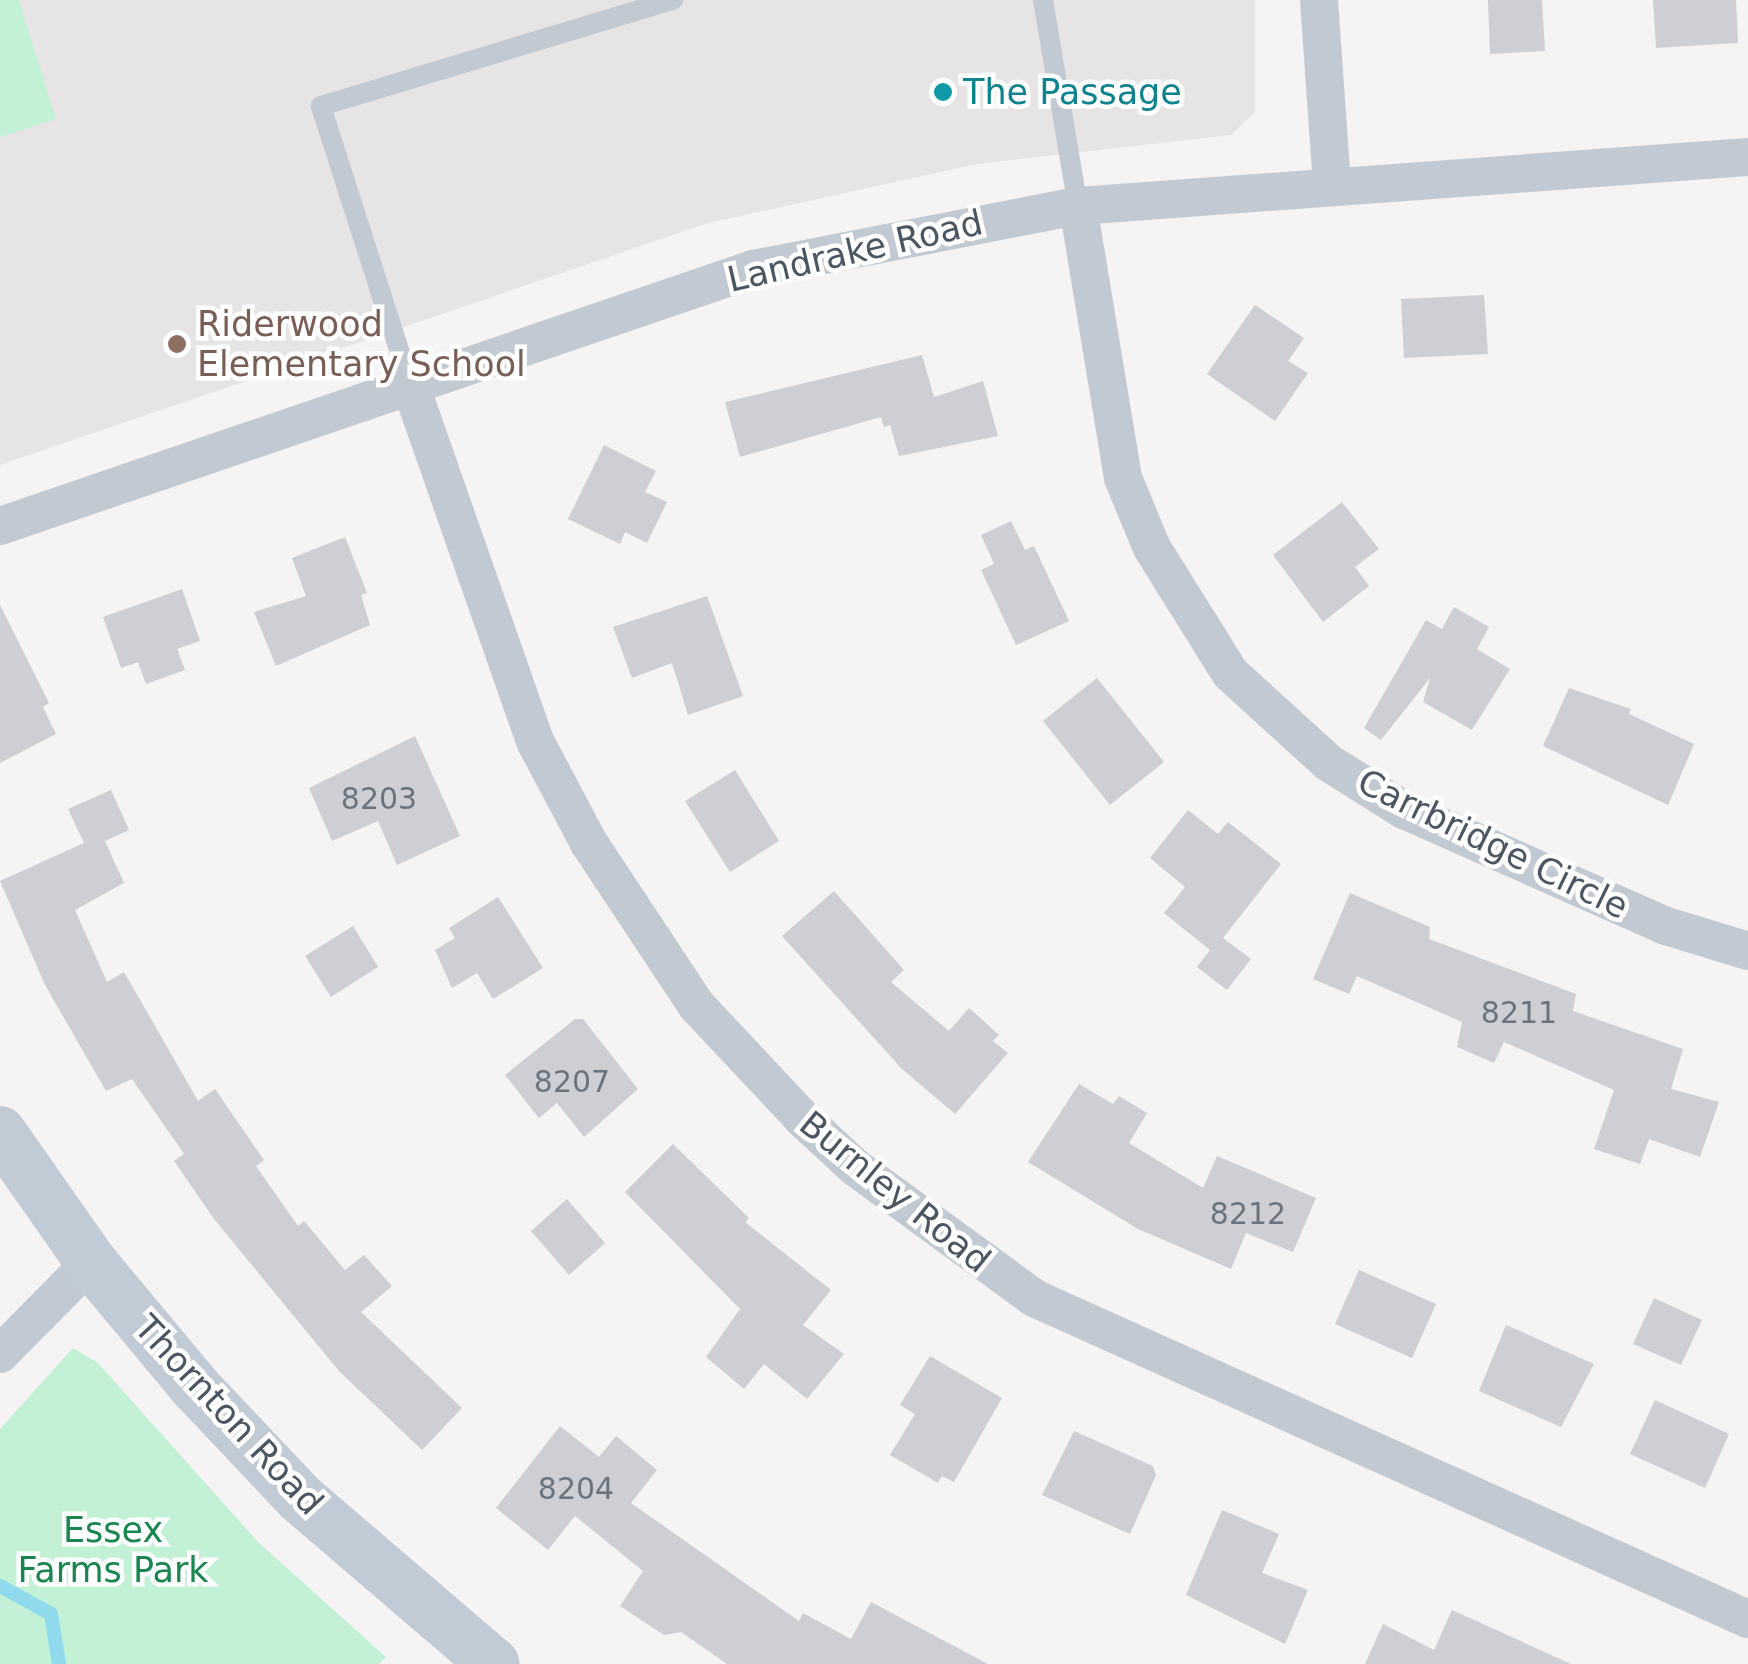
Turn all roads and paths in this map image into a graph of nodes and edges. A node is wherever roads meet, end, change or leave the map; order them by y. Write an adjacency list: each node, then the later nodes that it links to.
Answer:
1 (673, 0): 7 (lane)
2 (1043, 0): 6 (lane)
3 (1320, 0): 5 (street)
4 (1748, 157): 5 (street, Landrake Road)
5 (1332, 184): 6 (street, Landrake Road)
6 (1078, 206): 7 (street, Landrake Road); 9 (street, Carrbridge Circle)
7 (411, 387): 8 (street, Landrake Road); 13 (street, Burnley Road)
8 (0, 526)
9 (1748, 951)
10 (0, 1132): 11 (street, Thornton Road)
11 (91, 1262): 12 (street); 14 (street, Thornton Road)
12 (0, 1354)
13 (1748, 1619)
14 (494, 1664)

